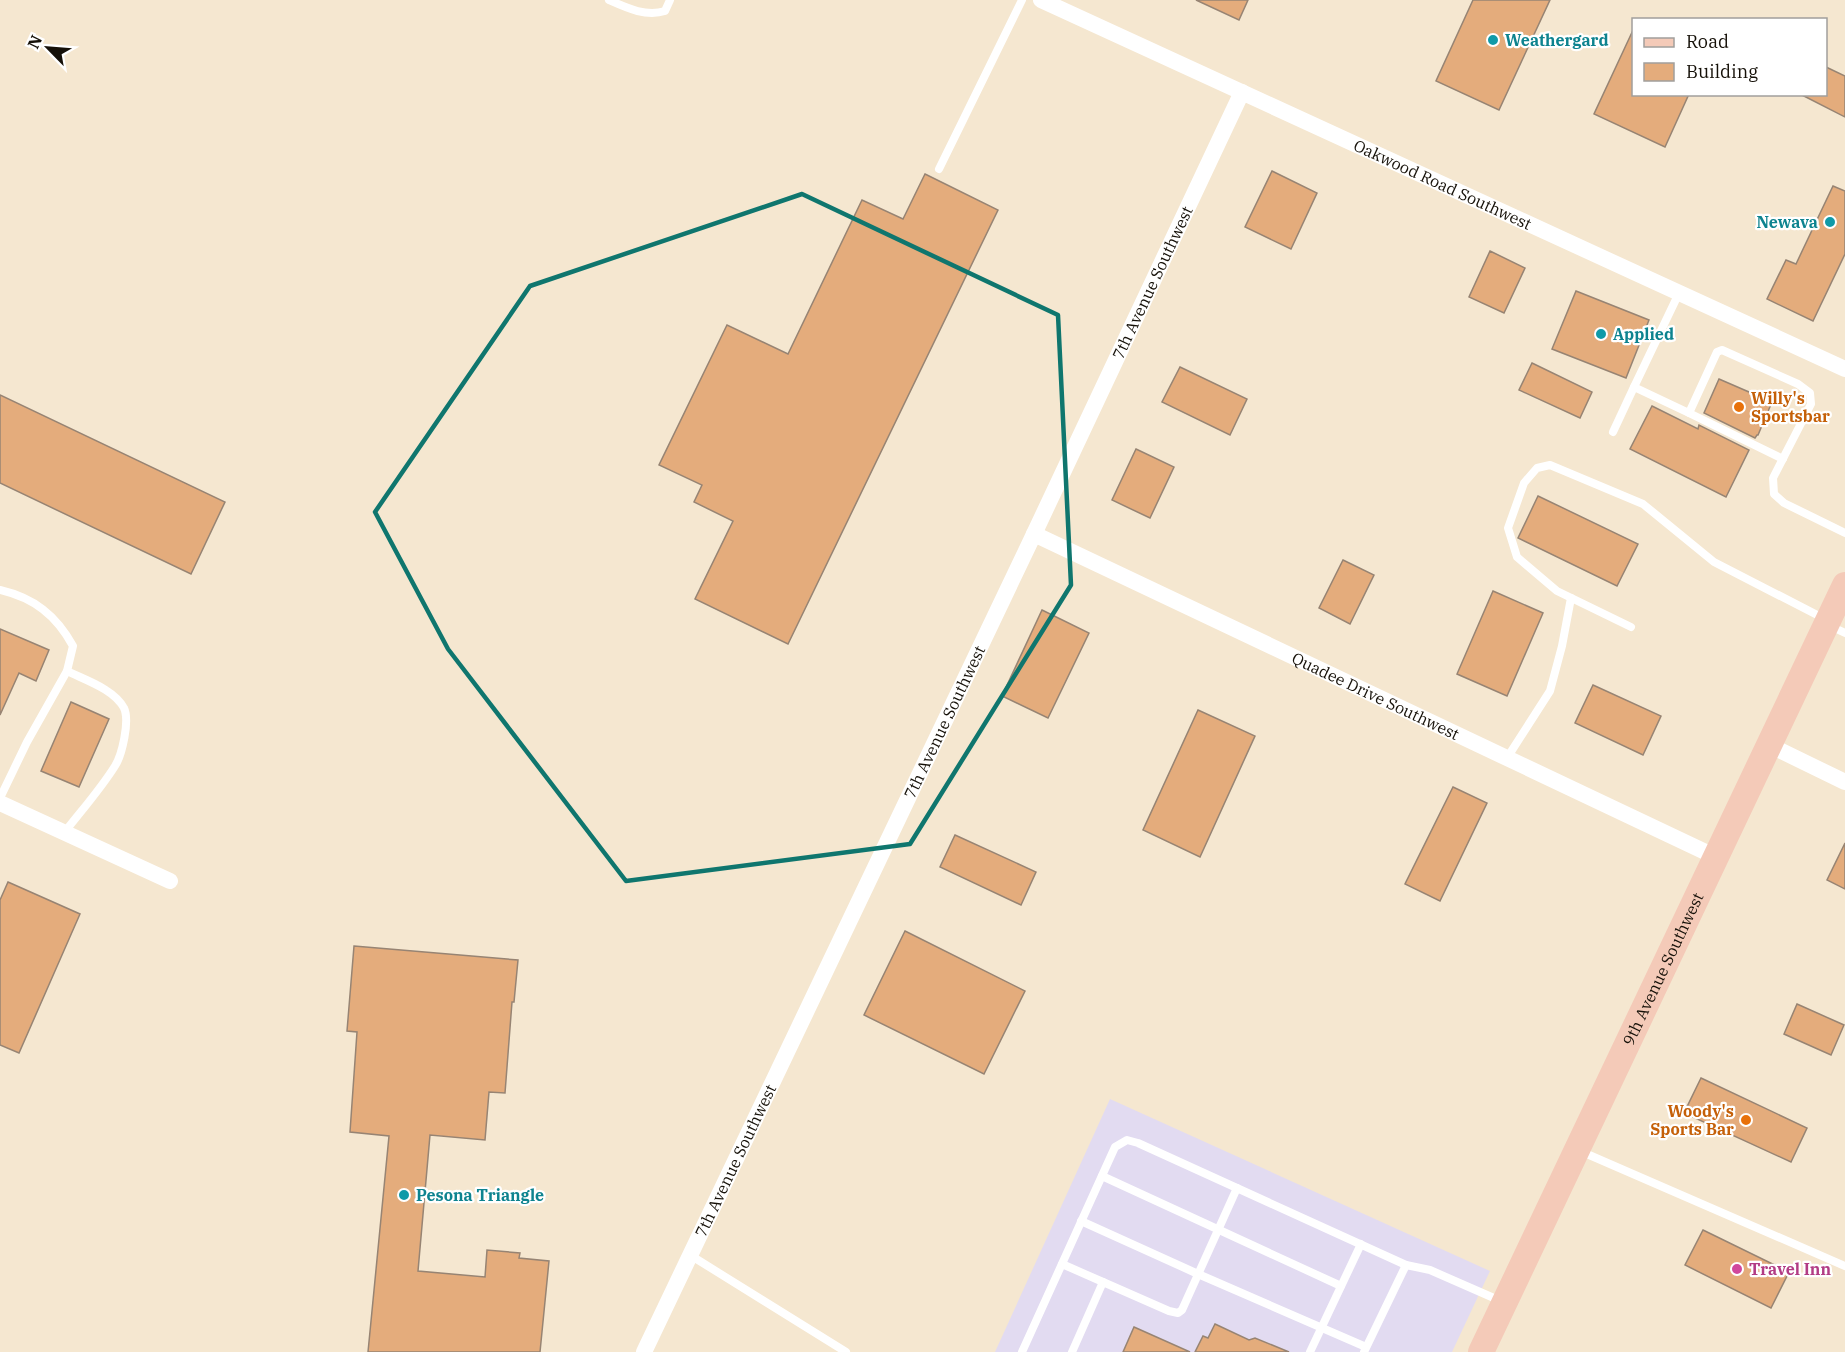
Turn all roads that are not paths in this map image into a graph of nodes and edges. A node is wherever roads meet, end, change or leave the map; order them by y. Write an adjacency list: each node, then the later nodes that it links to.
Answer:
1 (609, 0): 2 (lane)
2 (670, 0)
3 (1022, 0): 6 (lane)
4 (1041, 0): 5 (street, Oakwood Road Southwest)
5 (1242, 92): 7 (street, Oakwood Road Southwest); 14 (street, 7th Avenue Southwest)
6 (939, 169)
7 (1679, 293): 8 (street, Oakwood Road Southwest); 9 (lane)
8 (1845, 369)
9 (1634, 387): 10 (lane); 11 (lane)
10 (1689, 413): 12 (lane); 12 (lane)
11 (1613, 432)
12 (1783, 459): 13 (lane)
13 (1845, 533)
14 (1034, 534): 22 (street, Quadee Drive Southwest); 35 (street, 7th Avenue Southwest)
15 (1845, 585): 18 (main road, 9th Avenue Southwest)
16 (0, 590): 20 (lane)
17 (1571, 598): 18 (lane); 19 (lane); 22 (lane)
18 (1833, 626): 21 (main road, 9th Avenue Southwest)
19 (1631, 627)
20 (67, 671): 24 (lane); 26 (lane)
21 (1769, 745): 23 (street); 27 (main road, 9th Avenue Southwest)
22 (1507, 758): 27 (street, Quadee Drive Southwest)
23 (1845, 782)
24 (0, 798)
25 (0, 804): 26 (street)
26 (64, 833): 28 (street)
27 (1716, 857): 29 (main road, 9th Avenue Southwest)
28 (170, 881)
29 (1577, 1149): 38 (lane); 42 (main road, 9th Avenue Southwest)
30 (1102, 1176): 31 (lane); 32 (lane); 33 (lane)
31 (1237, 1188): 33 (lane); 34 (lane)
32 (1081, 1221): 36 (lane); 39 (lane)
33 (1218, 1230): 39 (lane); 41 (lane)
34 (1361, 1244): 37 (lane); 41 (lane)
35 (690, 1255): 45 (street, 7th Avenue Southwest); 46 (lane)
36 (1062, 1264): 40 (lane); 47 (lane)
37 (1406, 1265): 42 (lane); 44 (lane)
38 (1845, 1266)
39 (1198, 1274): 40 (lane); 43 (lane)
40 (1103, 1282): 48 (lane)
41 (1341, 1286): 43 (lane)
42 (1504, 1302): 50 (main road, 9th Avenue Southwest)
43 (1322, 1328): 44 (lane); 49 (lane)
44 (1365, 1349)
45 (644, 1352)
46 (846, 1352)
47 (1022, 1352)
48 (1072, 1352)
49 (1310, 1352)
50 (1481, 1352)

